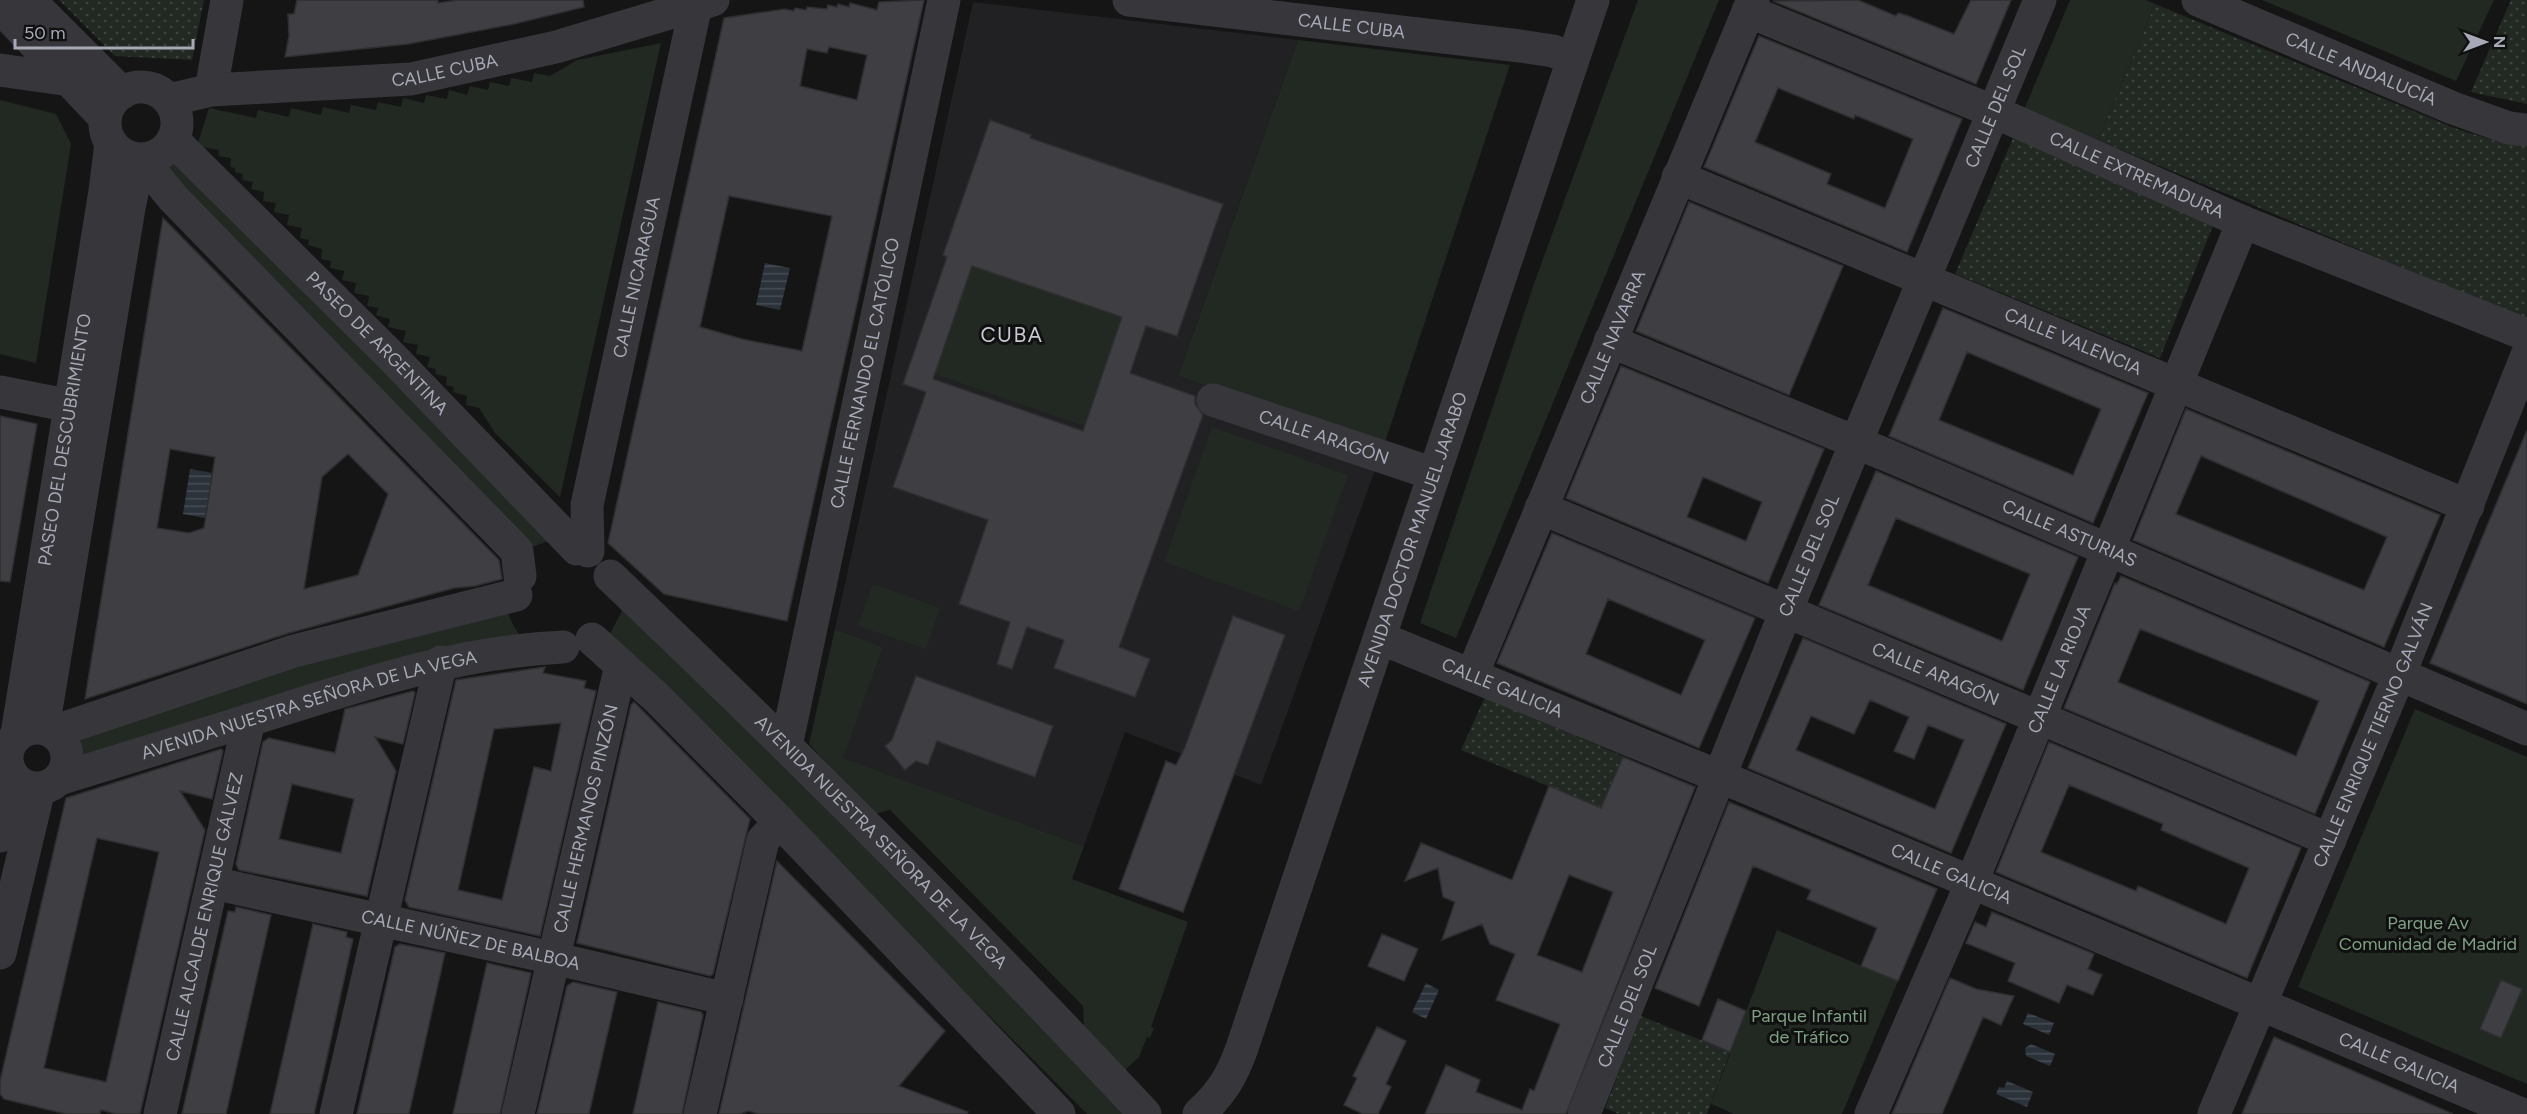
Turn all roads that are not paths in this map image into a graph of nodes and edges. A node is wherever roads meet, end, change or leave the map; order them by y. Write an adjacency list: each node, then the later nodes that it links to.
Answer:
1 (29, 0): 18 (street)
2 (227, 0): 15 (street)
3 (944, 0): 50 (street, CALLE FERNANDO EL CATÓLICO)
4 (1129, 0): 11 (street, CALLE CUBA)
5 (1593, 0): 12 (street, AVENIDA DOCTOR MANUEL JARABO)
6 (2040, 0): 17 (street, CALLE DEL SOL)
7 (2198, 0): 19 (street, CALLE ANDALUCÍA)
8 (705, 2): 15 (street, CALLE CUBA); 37 (street, CALLE NICARAGUA)
9 (1751, 6): 17 (street, CALLE EXTREMADURA); 22 (street, CALLE NAVARRA)
10 (0, 7): 14 (street)
11 (1262, 8): 12 (street, CALLE CUBA)
12 (1572, 58): 33 (street, AVENIDA DOCTOR MANUEL JARABO)
13 (0, 70): 14 (street)
14 (70, 80): 18 (street)
15 (211, 90): 16 (street, CALLE CUBA)
16 (169, 100): 18 (street); 20 (street)
17 (1992, 111): 23 (street, CALLE EXTREMADURA); 24 (street, CALLE DEL SOL)
18 (112, 118): 21 (street); 31 (street, PASEO DEL DESCUBRIMIENTO)
19 (2527, 130)
20 (173, 140): 21 (street); 37 (street, PASEO DE ARGENTINA)
21 (141, 160): 39 (street); 51 (street, PASEO DEL DESCUBRIMIENTO)
22 (1678, 177): 24 (street, CALLE VALENCIA); 26 (street, CALLE NAVARRA)
23 (2243, 222): 25 (street, CALLE EXTREMADURA); 28 (street, CALLE LA RIOJA)
24 (1924, 280): 28 (street, CALLE VALENCIA); 32 (street, CALLE DEL SOL)
25 (2527, 336)
26 (1610, 341): 32 (street, CALLE ASTURIAS); 35 (street, CALLE NAVARRA)
27 (2527, 355): 34 (street, CALLE ENRIQUE TIERNO GALVÁN)
28 (2176, 383): 34 (street, CALLE VALENCIA); 36 (street, CALLE LA RIOJA)
29 (0, 392): 31 (street)
30 (1213, 400): 33 (street, CALLE ARAGÓN)
31 (71, 406): 51 (street, PASEO DEL DESCUBRIMIENTO)
32 (1857, 442): 36 (street, CALLE ASTURIAS); 40 (street, CALLE DEL SOL)
33 (1434, 474): 41 (street, AVENIDA DOCTOR MANUEL JARABO)
34 (2468, 506): 45 (street, CALLE ENRIQUE TIERNO GALVÁN)
35 (1541, 508): 40 (street, CALLE ARAGÓN); 46 (street, CALLE NAVARRA)
36 (2107, 549): 45 (street, CALLE ASTURIAS); 47 (street, CALLE LA RIOJA)
37 (582, 550): 38 (street); 39 (street)
38 (610, 576): 42 (street); 50 (street, AVENIDA NUESTRA SEÑORA DE LA VEGA)
39 (518, 585): 42 (street); 51 (street)
40 (1786, 611): 47 (street, CALLE ARAGÓN); 52 (street, CALLE DEL SOL)
41 (1380, 638): 46 (street, CALLE GALICIA); 63 (street, AVENIDA DOCTOR MANUEL JARABO)
42 (577, 643): 43 (street, AVENIDA NUESTRA SEÑORA DE LA VEGA); 44 (street)
43 (441, 662): 48 (street, AVENIDA NUESTRA SEÑORA DE LA VEGA); 58 (street)
44 (621, 665): 53 (street); 60 (street, CALLE HERMANOS PINZÓN)
45 (2400, 674): 49 (street, CALLE ASTURIAS); 55 (street, CALLE ENRIQUE TIERNO GALVÁN)
46 (1472, 675): 52 (street, CALLE GALICIA)
47 (2038, 717): 55 (street, CALLE ARAGÓN); 57 (street, CALLE LA RIOJA)
48 (249, 720): 51 (street, AVENIDA NUESTRA SEÑORA DE LA VEGA); 56 (street, CALLE ALCALDE ENRIQUE GÁLVEZ)
49 (2527, 729)
50 (786, 746): 69 (street, AVENIDA NUESTRA SEÑORA DE LA VEGA)
51 (29, 757): 54 (street, PASEO DEL DESCUBRIMIENTO); 59 (street, PASEO DEL DESCUBRIMIENTO)
52 (1720, 777): 57 (street, CALLE GALICIA); 72 (street, CALLE DEL SOL)
53 (780, 822): 61 (street); 68 (street)
54 (0, 836)
55 (2330, 840): 62 (street, CALLE ENRIQUE TIERNO GALVÁN)
56 (213, 883): 58 (street, CALLE NÚÑEZ DE BALBOA); 64 (street, CALLE ALCALDE ENRIQUE GÁLVEZ)
57 (1971, 884): 62 (street, CALLE GALICIA); 73 (street, CALLE LA RIOJA)
58 (380, 920): 60 (street, CALLE NÚÑEZ DE BALBOA); 65 (street)
59 (0, 952)
60 (553, 958): 61 (street, CALLE NÚÑEZ DE BALBOA); 66 (street, CALLE HERMANOS PINZÓN)
61 (727, 999): 67 (street)
62 (2260, 1003): 74 (street, CALLE ENRIQUE TIERNO GALVÁN); 75 (street, CALLE GALICIA)
63 (1231, 1077): 70 (street, AVENIDA DOCTOR MANUEL JARABO); 71 (street, AVENIDA DOCTOR MANUEL JARABO)
64 (160, 1114)
65 (336, 1114)
66 (518, 1114)
67 (700, 1114)
68 (1059, 1114)
69 (1145, 1114)
70 (1199, 1114)
71 (1235, 1114)
72 (1584, 1114)
73 (1871, 1114)
74 (2214, 1114)
75 (2520, 1114)

